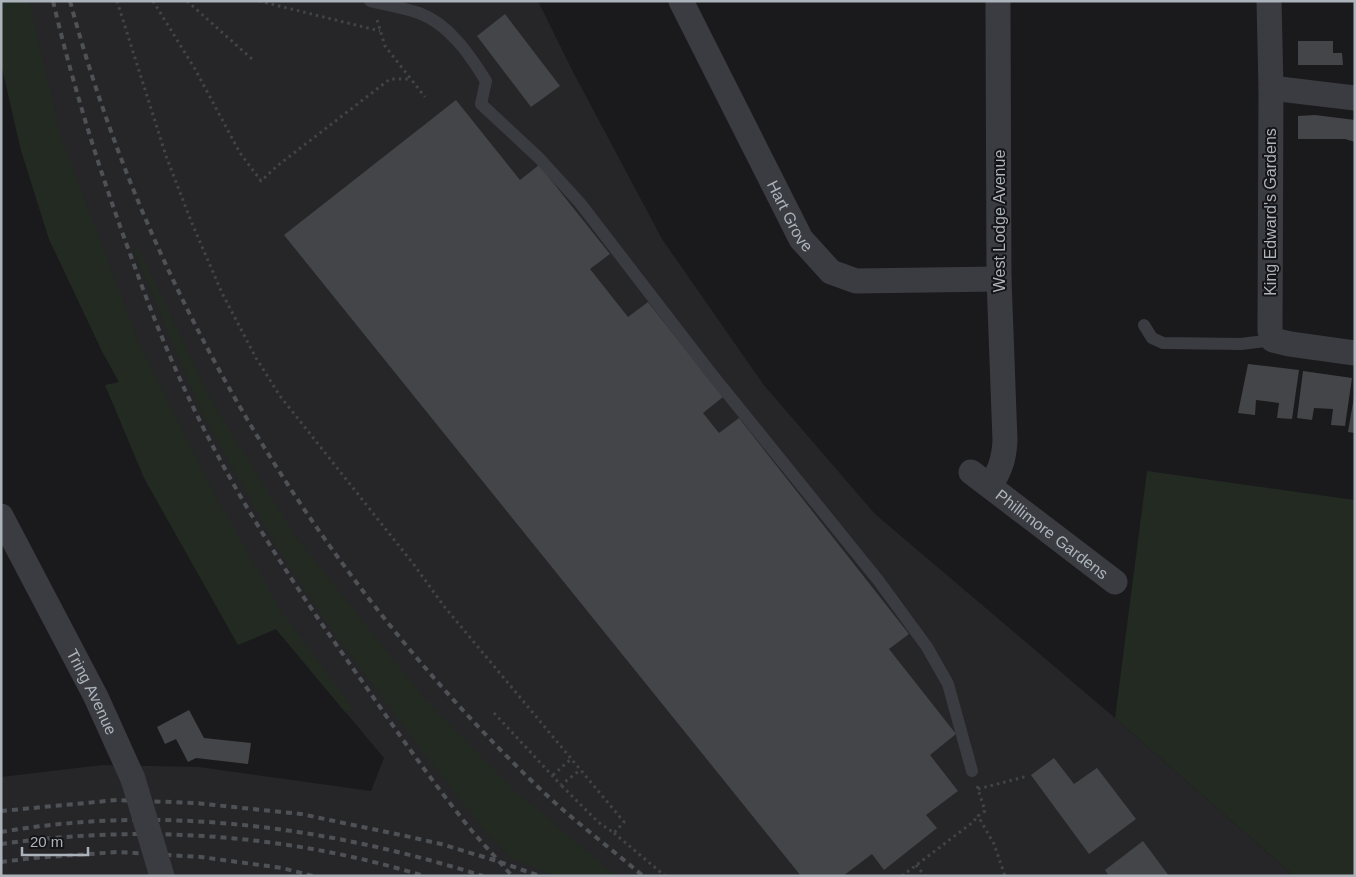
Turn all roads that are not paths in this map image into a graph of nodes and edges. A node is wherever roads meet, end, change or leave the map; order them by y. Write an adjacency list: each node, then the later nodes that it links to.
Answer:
1 (370, 1): 14 (lane)
2 (681, 1): 7 (street, Hart Grove)
3 (998, 1): 7 (street, West Lodge Avenue)
4 (1269, 1): 5 (street, King Edward's Gardens)
5 (1271, 88): 6 (street); 9 (street, King Edward's Gardens)
6 (1355, 98)
7 (999, 279): 11 (street, West Lodge Avenue)
8 (1144, 325): 9 (lane)
9 (1273, 340): 10 (street)
10 (1355, 353)
11 (1005, 441): 13 (street, Phillimore Gardens)
12 (1, 516): 15 (street, Tring Avenue, bridge)
13 (1115, 582)
14 (972, 771)
15 (162, 876)

